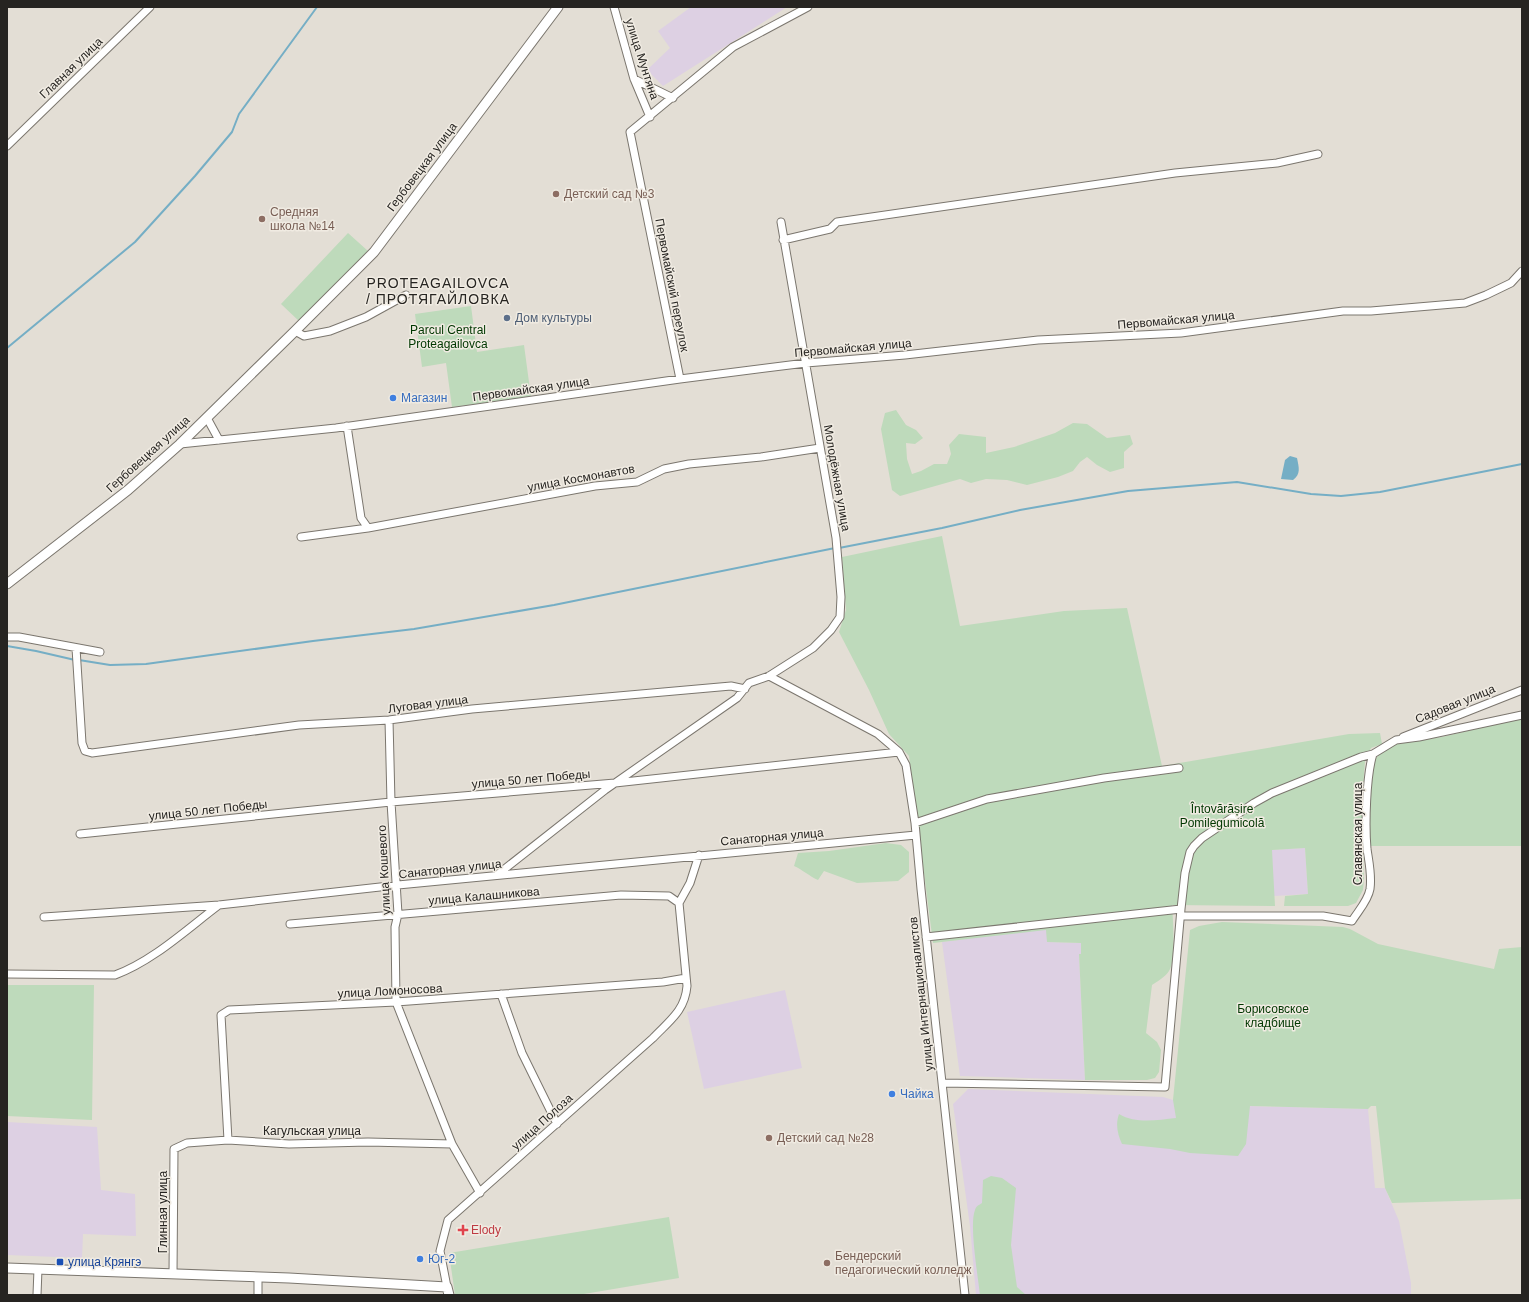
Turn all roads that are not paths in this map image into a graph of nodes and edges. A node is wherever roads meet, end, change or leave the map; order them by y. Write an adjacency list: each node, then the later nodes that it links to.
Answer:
1 (150, 7): 8 (street, Главная улица)
2 (558, 7): 14 (street, Гербовецкая улица)
3 (614, 7): 5 (street, улица Мунтяна)
4 (808, 7): 6 (street, Первомайский переулок)
5 (634, 79): 6 (street); 7 (street, улица Мунтяна)
6 (673, 98): 7 (street, Первомайский переулок)
7 (650, 117): 16 (street, Первомайский переулок)
8 (7, 146)
9 (1318, 154): 11 (street)
10 (781, 222): 11 (street, Молодёжная улица)
11 (783, 240): 15 (street, Молодёжная улица)
12 (1522, 271): 15 (street, Первомайская улица)
13 (406, 295): 14 (street)
14 (295, 331): 17 (street, Гербовецкая улица)
15 (806, 363): 16 (street, Первомайская улица); 21 (street, Молодёжная улица)
16 (680, 379): 18 (street, Первомайская улица)
17 (207, 418): 19 (street); 20 (street, Гербовецкая улица)
18 (347, 426): 19 (street, Первомайская улица); 22 (street)
19 (219, 440): 20 (street, Первомайская улица)
20 (180, 444): 24 (street, Гербовецкая улица)
21 (820, 448): 22 (street, улица Космонавтов); 28 (street, Молодёжная улица)
22 (368, 528): 23 (street, улица Космонавтов)
23 (301, 537)
24 (7, 584)
25 (7, 637): 26 (street)
26 (76, 648): 27 (street); 32 (street, Луговая улица)
27 (100, 652)
28 (769, 676): 29 (street, Молодёжная улица); 34 (street)
29 (744, 689): 32 (street, Луговая улица); 37 (street, Молодёжная улица)
30 (1522, 690): 33 (street, Садовая улица)
31 (1522, 715): 33 (street)
32 (389, 720): 38 (street, улица Кошевого)
33 (1396, 740): 35 (street)
34 (899, 752): 37 (street, улица 50 лет Победы); 39 (street)
35 (1373, 754): 47 (street); 47 (street, Славянская улица)
36 (1179, 768): 39 (street)
37 (615, 783): 38 (street, улица 50 лет Победы); 43 (street, Молодёжная улица)
38 (391, 802): 40 (street, улица 50 лет Победы); 44 (street, улица Кошевого)
39 (915, 823): 41 (street)
40 (80, 834)
41 (916, 835): 42 (street, Санаторная улица); 51 (street, улица Интернационалистов)
42 (699, 855): 43 (street, Санаторная улица); 45 (street)
43 (497, 875): 44 (street, Санаторная улица)
44 (398, 885): 46 (street, Санаторная улица); 48 (street, улица Кошевого)
45 (679, 903): 48 (street, улица Калашникова); 53 (street, улица Полоза)
46 (219, 905): 49 (street, Санаторная улица); 52 (street)
47 (1181, 913): 51 (street); 56 (street)
48 (398, 914): 50 (street, улица Калашникова); 55 (street, улица Кошевого)
49 (44, 917)
50 (290, 924)
51 (926, 937): 56 (street, улица Интернационалистов)
52 (7, 974)
53 (686, 982): 54 (street, улица Ломоносова); 57 (street, улица Полоза)
54 (501, 994): 55 (street, улица Ломоносова); 57 (street)
55 (396, 1002): 58 (street, улица Ломоносова); 59 (street, улица Кошевого)
56 (942, 1083): 69 (street, улица Интернационалистов)
57 (557, 1124): 61 (street, улица Полоза)
58 (228, 1140): 59 (street, Кагульская улица); 60 (street, Кагульская улица)
59 (452, 1144): 61 (street, улица Кошевого)
60 (174, 1149): 64 (street, Глинная улица)
61 (480, 1193): 66 (street, улица Полоза)
62 (7, 1268): 63 (street)
63 (38, 1269): 64 (street); 67 (street)
64 (173, 1274): 65 (street)
65 (258, 1277): 66 (street); 68 (street)
66 (448, 1291)
67 (37, 1295)
68 (258, 1295)
69 (965, 1295)

